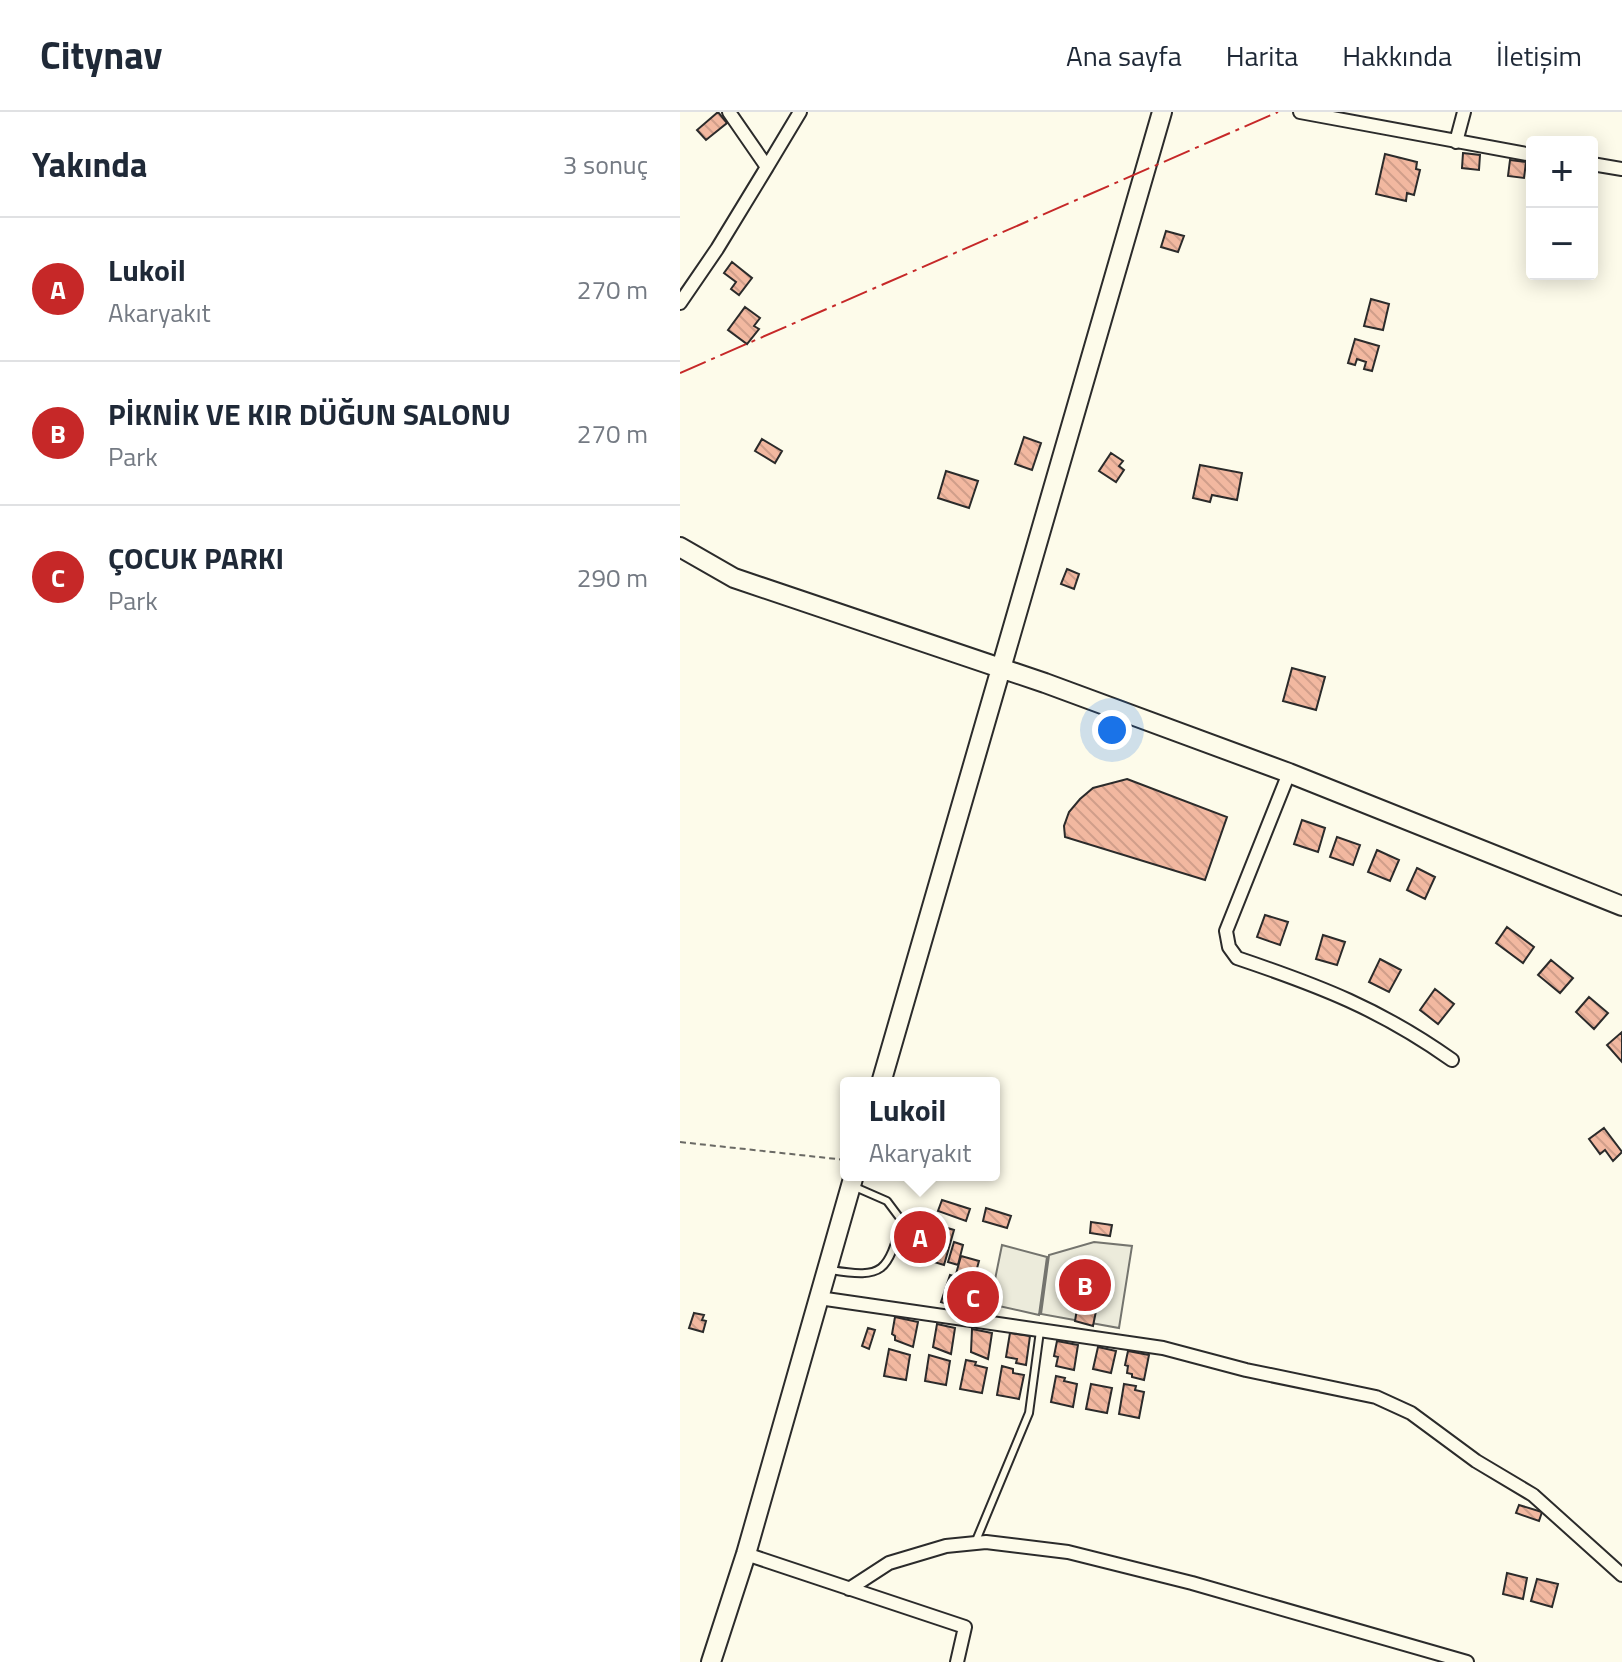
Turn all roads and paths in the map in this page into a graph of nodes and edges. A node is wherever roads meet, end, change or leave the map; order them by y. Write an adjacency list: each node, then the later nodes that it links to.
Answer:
1 (729, 112): 9 (street)
2 (800, 112): 9 (street)
3 (1162, 112): 13 (main road)
4 (1300, 112): 6 (street)
5 (1464, 112): 6 (street)
6 (1456, 142): 7 (street)
7 (1526, 154)
8 (1598, 165): 10 (street)
9 (767, 167): 11 (street)
10 (1622, 169)
11 (680, 303)
12 (680, 547): 13 (main road)
13 (1001, 668): 14 (main road); 17 (main road)
14 (1289, 773): 15 (main road); 16 (street)
15 (1622, 906)
16 (1452, 1060)
17 (883, 1077)
18 (680, 1142): 19 (path)
19 (840, 1159)
20 (853, 1181): 22 (main road)
21 (855, 1181): 22 (lane)
22 (827, 1269): 23 (main road)
23 (819, 1298): 24 (street); 26 (main road)
24 (1040, 1331): 25 (lane); 27 (street)
25 (975, 1543): 28 (street); 31 (street)
26 (746, 1554): 28 (street); 29 (main road)
27 (1622, 1575)
28 (849, 1589): 30 (street)
29 (711, 1662)
30 (957, 1662)
31 (1467, 1662)

